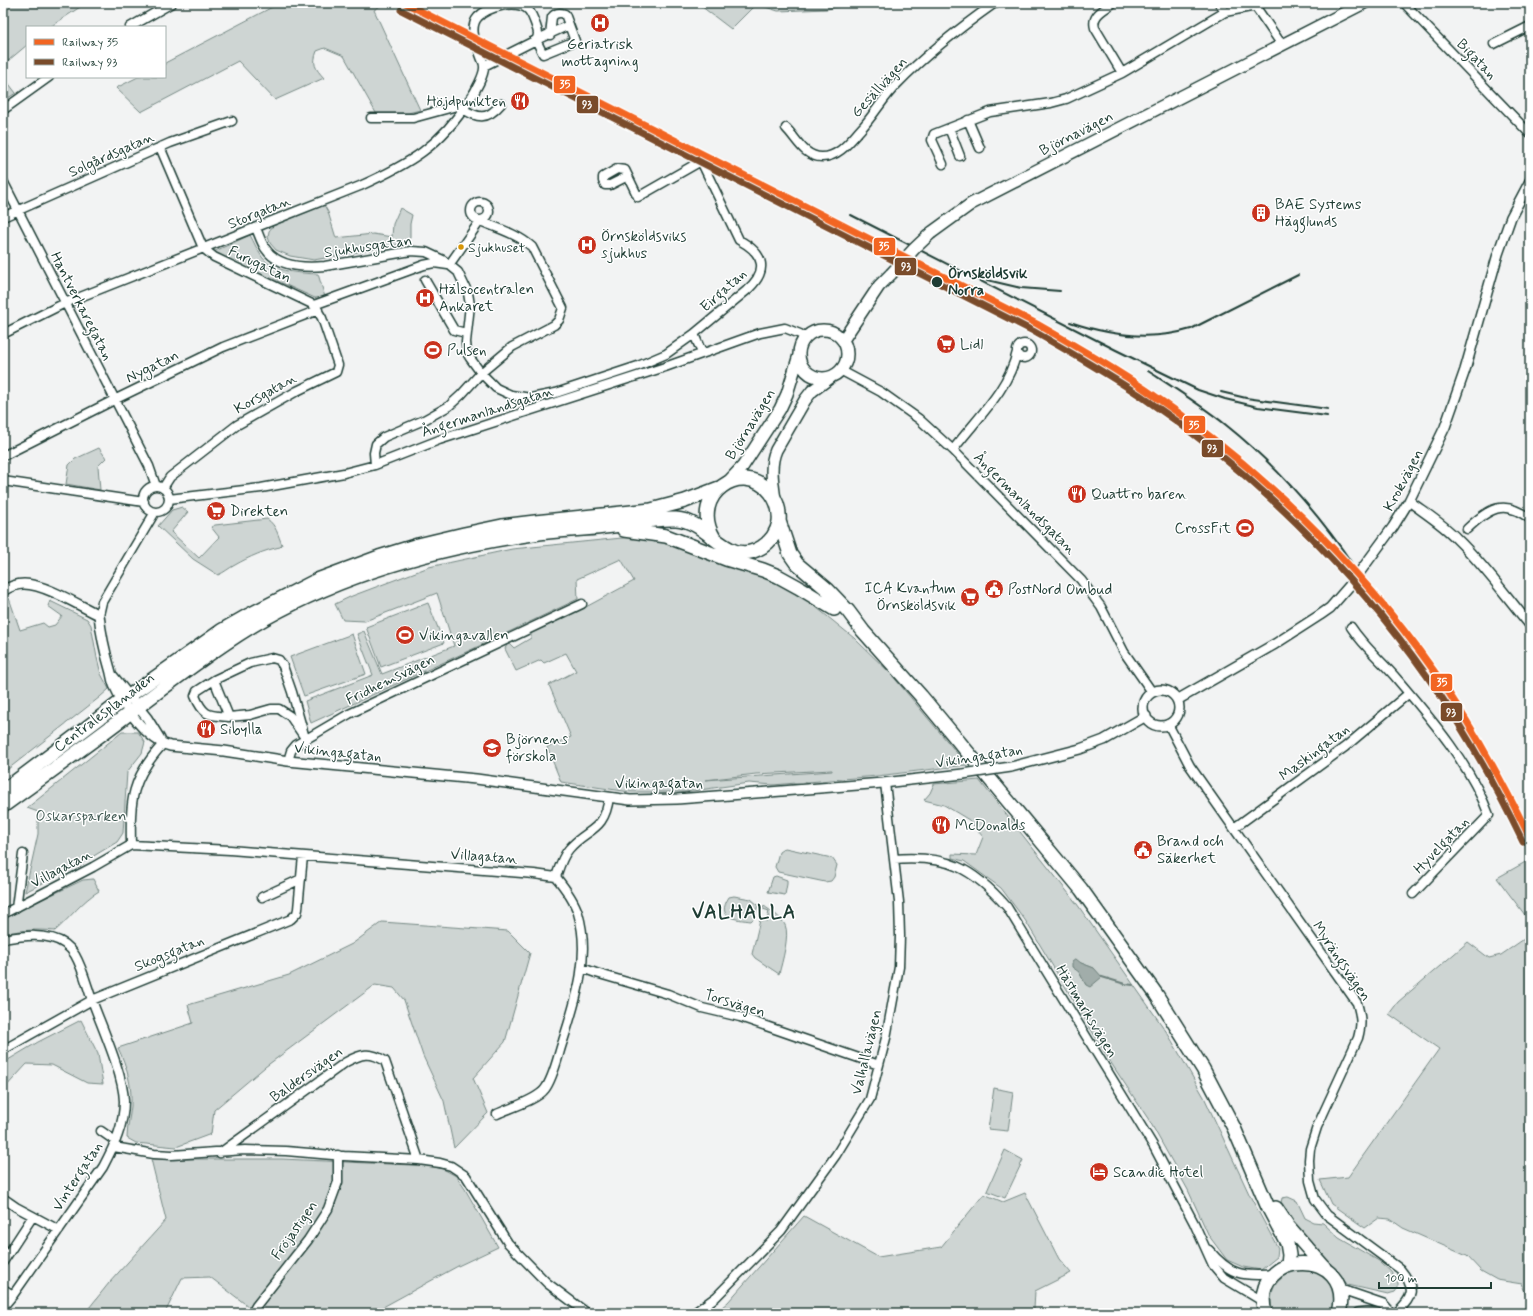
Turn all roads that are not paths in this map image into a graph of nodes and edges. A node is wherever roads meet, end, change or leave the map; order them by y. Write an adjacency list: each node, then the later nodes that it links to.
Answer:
1 (172, 3): 9 (street)
2 (995, 3): 25 (street, Gesällvägen)
3 (1113, 3): 17 (street)
4 (1219, 3): 8 (street)
5 (1364, 3): 15 (main road, Björnavägen)
6 (1404, 3): 27 (street, Bigatan)
7 (1255, 5): 8 (street); 15 (street)
8 (1225, 12): 17 (street)
9 (132, 26)
10 (569, 26): 12 (street); 12 (street); 13 (street)
11 (1530, 26): 14 (street)
12 (550, 34): 13 (street)
13 (536, 40): 16 (street); 16 (street)
14 (1494, 44)
15 (1282, 45): 47 (main road, Björnavägen, bridge)
16 (484, 66): 21 (street, Storgatan)
17 (1122, 73): 23 (street)
18 (48, 78): 20 (street)
19 (501, 104): 21 (street)
20 (3, 110)
21 (464, 110): 22 (street); 37 (street, Storgatan)
22 (371, 118)
23 (968, 120): 26 (street); 29 (street)
24 (232, 121): 28 (street, Solgårdsgatan)
25 (786, 128)
26 (948, 128): 30 (street); 31 (street)
27 (1530, 134)
28 (160, 147): 35 (street, Solgårdsgatan); 38 (street, Furugatan)
29 (980, 148)
30 (960, 156)
31 (943, 164)
32 (628, 176): 45 (street, Eirgatan)
33 (3, 181): 35 (street, Hantverkaregatan)
34 (1530, 181): 62 (street, Krokvägen)
35 (17, 210): 36 (street, Solgårdsgatan); 41 (street, Hantverkaregatan)
36 (3, 217)
37 (256, 228): 38 (street, Storgatan); 39 (street, Sjukhusgatan)
38 (204, 248): 41 (street, Storgatan); 42 (street, Furugatan)
39 (449, 265): 42 (street, Nygatan); 43 (street, Sjukhusgatan); 51 (street)
40 (425, 280): 43 (street)
41 (65, 303): 44 (street, Storgatan); 53 (street, Hantverkaregatan)
42 (316, 307): 53 (street, Nygatan); 59 (street, Korsgatan)
43 (466, 333): 51 (street, Sjukhusgatan)
44 (3, 334)
45 (694, 334): 48 (street); 51 (street, Sjukhusgatan)
46 (805, 338): 47 (main road); 48 (street, Ångermanlandsgatan); 49 (main road)
47 (843, 340): 52 (main road)
48 (702, 353): 56 (street, Ångermanlandsgatan)
49 (799, 354): 52 (main road); 58 (main road, Björnavägen)
50 (1017, 356): 54 (street)
51 (481, 373): 56 (street)
52 (836, 373): 54 (street, Ångermanlandsgatan); 61 (main road)
53 (114, 400): 55 (street, Nygatan); 59 (street, Hantverkaregatan)
54 (953, 450): 79 (street, Ångermanlandsgatan)
55 (3, 456)
56 (375, 465): 60 (street, Ångermanlandsgatan)
57 (3, 481): 63 (street)
58 (724, 485): 61 (highway); 69 (highway); 81 (highway, Centralesplanaden)
59 (159, 487): 60 (street); 63 (street)
60 (169, 499): 64 (street)
61 (775, 500): 66 (highway)
62 (1409, 501): 75 (street); 82 (street, Krokvägen)
63 (144, 502): 64 (street)
64 (155, 512): 74 (street)
65 (1530, 519): 68 (street)
66 (779, 521): 70 (highway); 77 (highway)
67 (604, 527): 69 (highway); 73 (highway); 83 (highway, Centralesplanaden)
68 (1467, 529)
69 (714, 538): 70 (highway)
70 (745, 552): 73 (highway)
71 (4, 588): 74 (street)
72 (582, 604): 87 (street, Fridhemsvägen)
73 (834, 609): 77 (highway)
74 (99, 615): 81 (street)
75 (1530, 626)
76 (1351, 627): 80 (street)
77 (863, 631): 116 (highway)
78 (214, 680): 85 (street); 85 (street); 87 (street)
79 (1152, 692): 82 (street); 84 (street)
80 (1408, 694): 94 (street, Maskingatan); 101 (street, Hyvelgatan)
81 (126, 698): 83 (street, Vikingagatan); 91 (highway, Centralesplanaden)
82 (1177, 700): 86 (street)
83 (134, 710): 88 (street, Vikingagatan); 93 (highway, Centralesplanaden)
84 (1146, 716): 86 (street); 90 (street, Vikingagatan, bridge)
85 (229, 717): 87 (street)
86 (1168, 724): 94 (street, Myrängsvägen)
87 (305, 738): 89 (street, Fridhemsvägen)
88 (163, 744): 89 (street, Vikingagatan); 95 (street)
89 (288, 762): 92 (street, Vikingagatan)
90 (885, 783): 92 (street, Vikingagatan); 98 (street, Valhallavägen)
91 (3, 791)
92 (609, 797): 99 (street)
93 (3, 806)
94 (1234, 828): 138 (street, Myrängsvägen)
95 (131, 845): 97 (street, Villagatan); 103 (street, Villagatan)
96 (23, 854): 103 (street)
97 (303, 856): 99 (street, Villagatan); 100 (street, Skogsgatan)
98 (894, 859): 109 (street, Valhallavägen); 120 (street, Hästmarksvägen)
99 (556, 878): 106 (street)
100 (301, 879): 102 (street); 107 (street, Skogsgatan)
101 (1414, 894)
102 (262, 897)
103 (16, 908): 104 (street, Villagatan)
104 (3, 914)
105 (3, 939): 107 (street, Vintergatan)
106 (582, 968): 109 (street, Torsvägen); 110 (street)
107 (92, 1000): 108 (street, Skogsgatan); 112 (street, Vintergatan)
108 (3, 1050)
109 (879, 1065): 129 (street, Valhallavägen)
110 (497, 1114)
111 (101, 1130): 112 (street)
112 (115, 1144): 113 (street); 119 (street, Vintergatan)
113 (220, 1153): 114 (street); 115 (street, Baldersvägen)
114 (338, 1155): 115 (street); 131 (street, Fröjastigen)
115 (419, 1160): 132 (street)
116 (1258, 1183): 122 (highway); 123 (highway)
117 (3, 1198): 118 (street)
118 (33, 1216): 119 (street); 121 (street)
119 (58, 1230): 127 (street, Vintergatan)
120 (1204, 1245): 124 (street, Hästmarksvägen); 130 (street, Hästmarksvägen)
121 (3, 1262)
122 (1288, 1266): 123 (highway); 124 (highway)
123 (1329, 1273): 126 (highway)
124 (1275, 1274): 130 (highway)
125 (3, 1289): 127 (street)
126 (1339, 1289): 134 (highway); 137 (street)
127 (13, 1295): 128 (street, Vintergatan)
128 (3, 1307)
129 (703, 1310): 133 (street, Valhallavägen)
130 (1265, 1310)
131 (252, 1313)
132 (587, 1313)
133 (694, 1313)
134 (1339, 1313)
135 (1358, 1313): 136 (street)
136 (1377, 1313)
137 (1391, 1313)
138 (1396, 1313)

